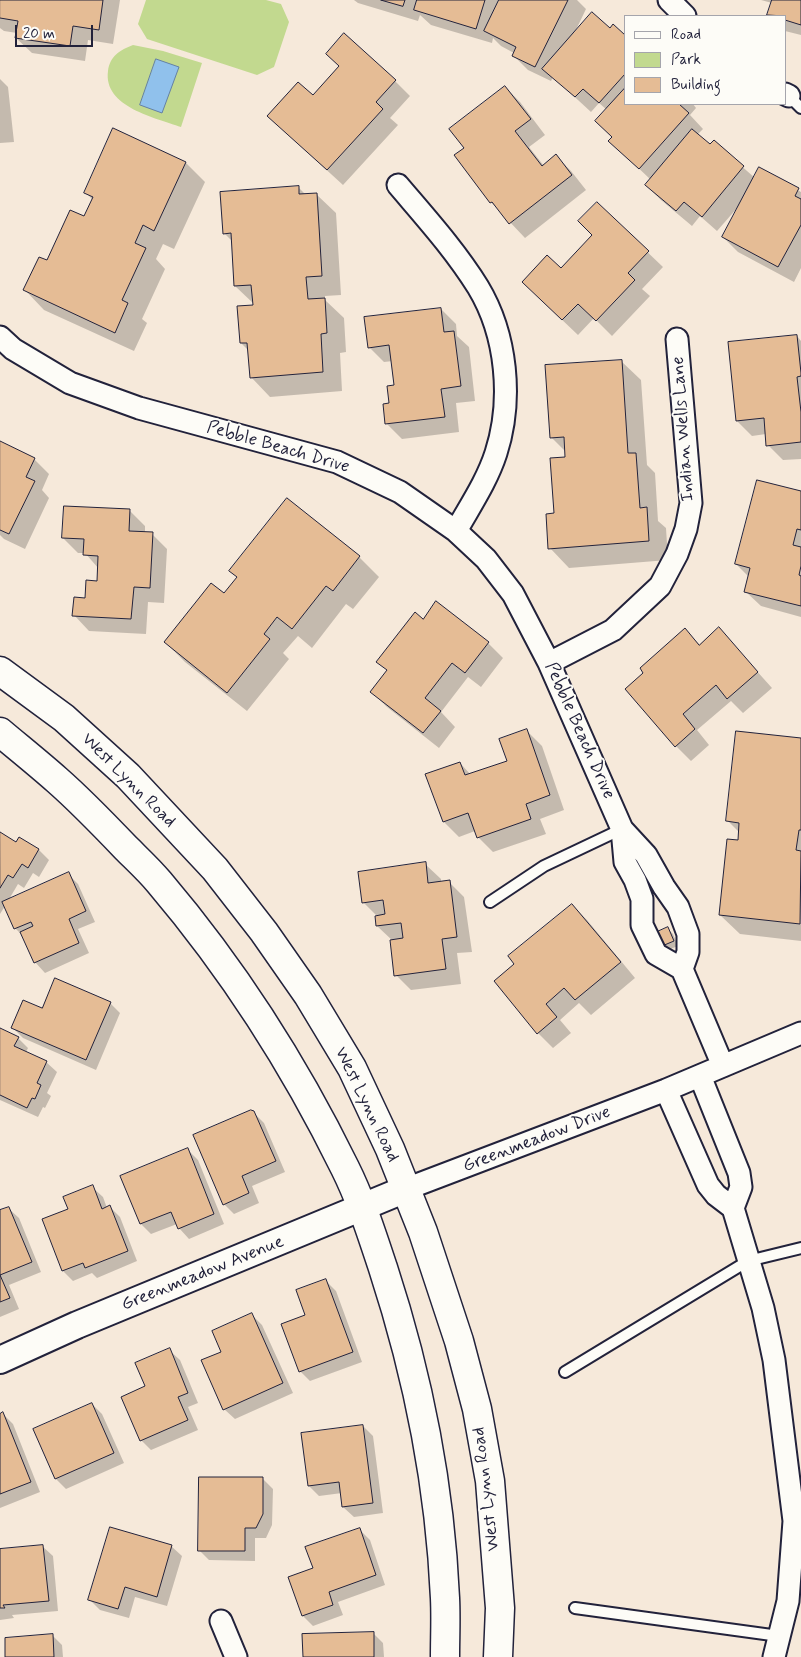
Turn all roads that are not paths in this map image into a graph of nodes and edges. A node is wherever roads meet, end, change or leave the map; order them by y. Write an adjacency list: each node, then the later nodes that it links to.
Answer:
1 (669, 0): 2 (street)
2 (684, 15)
3 (398, 185): 6 (street)
4 (0, 337): 6 (street, Pebble Beach Drive)
5 (677, 339): 7 (street, Indian Wells Lane)
6 (456, 531): 7 (street, Pebble Beach Drive)
7 (549, 663): 10 (street, Pebble Beach Drive)
8 (0, 671): 19 (main road, West Lynn Road)
9 (0, 732): 20 (main road)
10 (622, 829): 11 (street, Pebble Beach Drive); 12 (lane); 13 (street, Pebble Beach Drive)
11 (674, 899): 13 (street); 14 (street, Pebble Beach Drive)
12 (490, 902)
13 (642, 916): 14 (street, Pebble Beach Drive)
14 (682, 969): 16 (street)
15 (801, 1033): 16 (street, Greenmeadow Drive)
16 (723, 1066): 17 (street, Greenmeadow Drive)
17 (700, 1076): 18 (street, Greenmeadow Drive); 21 (street)
18 (666, 1090): 19 (street, Greenmeadow Drive); 21 (street)
19 (406, 1189): 20 (street, Greenmeadow Avenue); 32 (main road, West Lynn Road)
20 (362, 1208): 24 (street, Greenmeadow Avenue); 31 (main road)
21 (733, 1208): 23 (street)
22 (801, 1248): 23 (lane)
23 (748, 1261): 25 (lane); 26 (street)
24 (0, 1360)
25 (566, 1372)
26 (796, 1490): 29 (street)
27 (576, 1608): 29 (lane)
28 (220, 1621): 30 (street)
29 (779, 1636): 33 (street)
30 (236, 1657)
31 (445, 1657)
32 (498, 1657)
33 (774, 1657)

